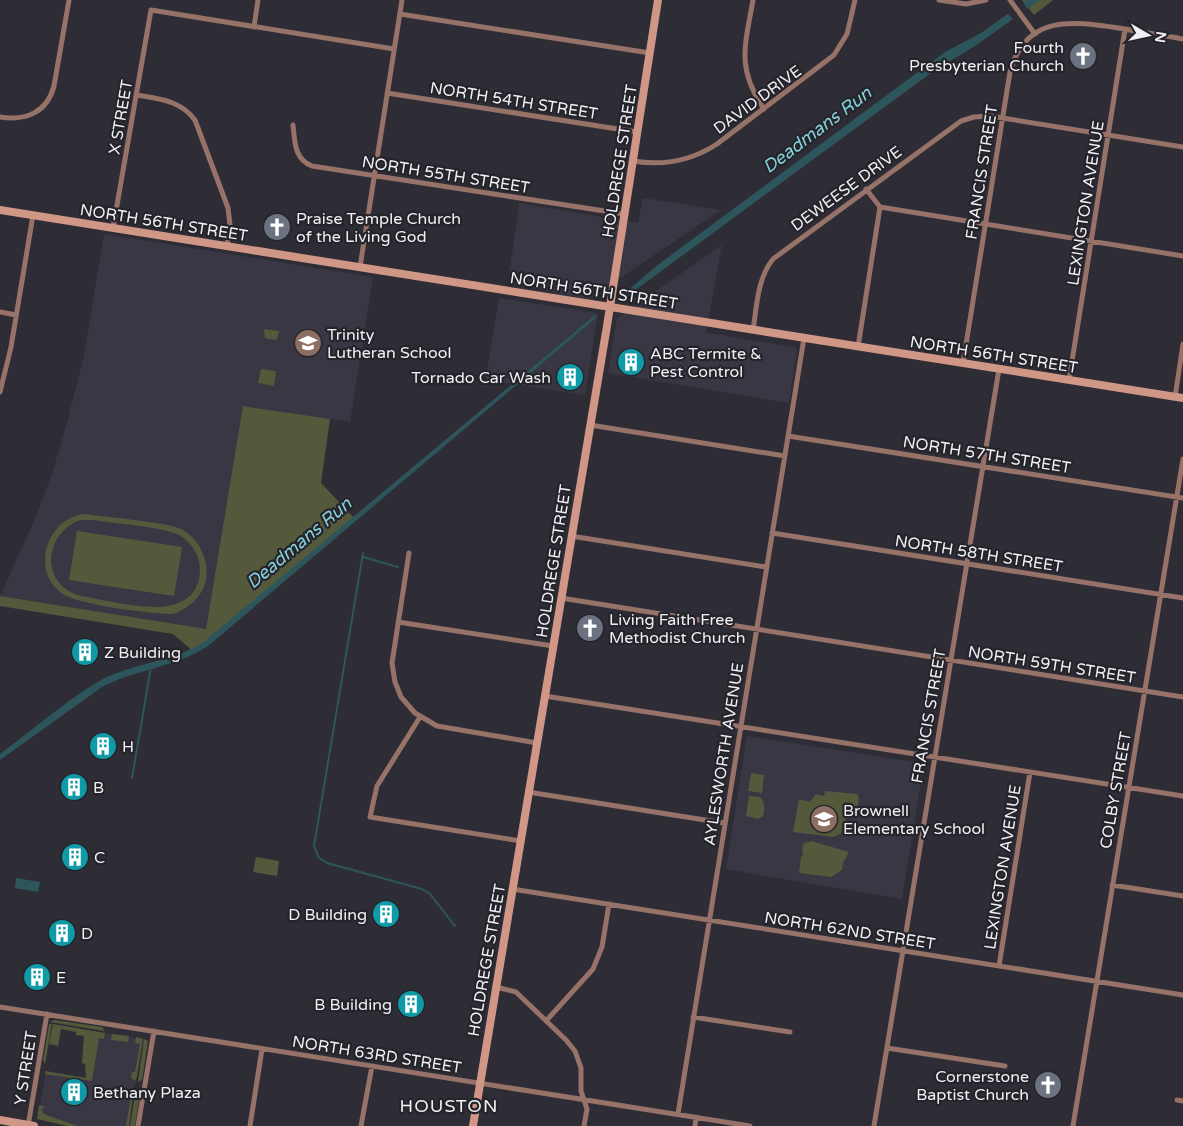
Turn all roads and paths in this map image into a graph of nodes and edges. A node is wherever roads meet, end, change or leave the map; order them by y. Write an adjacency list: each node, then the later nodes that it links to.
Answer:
1 (69, 0): 20 (street)
2 (258, 0): 11 (street)
3 (402, 0): 10 (street)
4 (658, 0): 16 (main road, HOLDREGE STREET)
5 (752, 0): 19 (street)
6 (855, 0): 19 (street, DAVID DRIVE)
7 (940, 0): 8 (street)
8 (986, 0)
9 (1010, 0): 13 (street)
10 (400, 14): 15 (street); 16 (street)
11 (254, 27): 15 (street); 18 (street, X STREET)
12 (1125, 29): 13 (street); 14 (street); 24 (street, LEXINGTON AVENUE)
13 (1035, 34): 21 (street, FRANCIS STREET)
14 (1183, 39)
15 (394, 49): 17 (street)
16 (650, 53): 23 (main road, HOLDREGE STREET)
17 (387, 93): 23 (street, NORTH 54TH STREET); 27 (street)
18 (136, 95): 34 (street, X STREET); 36 (street)
19 (764, 110): 26 (street, DAVID DRIVE)
20 (0, 117)
21 (1002, 118): 24 (street, DEWEESE DRIVE); 28 (street, DEWEESE DRIVE); 33 (street, FRANCIS STREET)
22 (293, 125): 27 (street, NORTH 55TH STREET)
23 (637, 132): 26 (main road, HOLDREGE STREET)
24 (1108, 135): 25 (street, DEWEESE DRIVE); 35 (street, LEXINGTON AVENUE)
25 (1183, 147)
26 (633, 161): 31 (main road, HOLDREGE STREET)
27 (374, 176): 31 (street, NORTH 55TH STREET); 38 (street)
28 (866, 189): 29 (street); 42 (street, DEWEESE DRIVE)
29 (880, 207): 33 (street); 45 (street)
30 (0, 210): 32 (main road, NORTH 56TH STREET)
31 (624, 214): 39 (main road, HOLDREGE STREET)
32 (33, 215): 34 (main road, NORTH 56TH STREET); 41 (street)
33 (986, 224): 35 (street); 46 (street, FRANCIS STREET)
34 (113, 228): 36 (main road, NORTH 56TH STREET)
35 (1091, 241): 37 (street); 48 (street, LEXINGTON AVENUE)
36 (227, 246): 38 (main road, NORTH 56TH STREET)
37 (1183, 256)
38 (360, 267): 39 (main road, NORTH 56TH STREET)
39 (610, 307): 42 (main road, NORTH 56TH STREET); 51 (main road, HOLDREGE STREET)
40 (0, 312): 41 (street)
41 (16, 315): 49 (street)
42 (753, 330): 43 (main road, NORTH 56TH STREET)
43 (804, 338): 45 (main road, NORTH 56TH STREET); 52 (street, AYLESWORTH AVENUE)
44 (1183, 344): 50 (street)
45 (858, 346): 46 (main road, NORTH 56TH STREET)
46 (963, 363): 47 (main road, NORTH 56TH STREET)
47 (999, 369): 48 (main road, NORTH 56TH STREET); 55 (street, FRANCIS STREET)
48 (1069, 380): 50 (main road, NORTH 56TH STREET)
49 (0, 392)
50 (1179, 398)
51 (590, 425): 53 (street); 59 (main road, HOLDREGE STREET)
52 (788, 436): 53 (street, AYLESWORTH AVENUE); 55 (street, NORTH 57TH STREET)
53 (784, 456): 58 (street, AYLESWORTH AVENUE)
54 (1183, 459): 56 (street, COLBY STREET)
55 (983, 466): 56 (street, NORTH 57TH STREET); 61 (street, FRANCIS STREET)
56 (1176, 497): 57 (street, NORTH 57TH STREET); 63 (street, COLBY STREET)
57 (1183, 498)
58 (772, 533): 61 (street, NORTH 58TH STREET); 62 (street, AYLESWORTH AVENUE)
59 (571, 536): 62 (street); 64 (main road, HOLDREGE STREET)
60 (409, 553): 66 (street)
61 (966, 564): 63 (street, NORTH 58TH STREET); 69 (street, FRANCIS STREET)
62 (766, 568): 67 (street, AYLESWORTH AVENUE)
63 (1160, 594): 65 (street, NORTH 58TH STREET); 70 (street, COLBY STREET)
64 (561, 598): 67 (street, NORTH 59TH STREET); 68 (main road, HOLDREGE STREET)
65 (1183, 598)
66 (398, 622): 68 (street); 73 (street)
67 (756, 629): 69 (street, NORTH 59TH STREET); 74 (street, AYLESWORTH AVENUE)
68 (553, 646): 71 (main road, HOLDREGE STREET)
69 (950, 660): 70 (street, NORTH 59TH STREET); 76 (street, FRANCIS STREET)
70 (1144, 691): 72 (street, NORTH 59TH STREET); 78 (street, COLBY STREET)
71 (544, 696): 74 (street); 75 (main road, HOLDREGE STREET)
72 (1183, 697)
73 (420, 717): 75 (street); 82 (street)
74 (739, 726): 76 (street); 81 (street, AYLESWORTH AVENUE)
75 (537, 743): 79 (main road, HOLDREGE STREET)
76 (934, 757): 77 (street); 88 (street, FRANCIS STREET)
77 (1030, 772): 78 (street); 89 (street, LEXINGTON AVENUE)
78 (1128, 788): 80 (street); 83 (street, COLBY STREET)
79 (528, 792): 81 (street); 82 (main road, HOLDREGE STREET)
80 (1183, 796)
81 (724, 823): 87 (street, AYLESWORTH AVENUE)
82 (520, 841): 84 (main road, HOLDREGE STREET)
83 (1112, 885): 85 (street); 90 (street, COLBY STREET)
84 (512, 889): 86 (street, NORTH 62ND STREET); 91 (main road, HOLDREGE STREET)
85 (1183, 896)
86 (609, 904): 87 (street, NORTH 62ND STREET); 96 (street)
87 (709, 920): 88 (street, NORTH 62ND STREET); 95 (street, AYLESWORTH AVENUE)
88 (902, 951): 89 (street, NORTH 62ND STREET); 99 (street, FRANCIS STREET)
89 (999, 966): 90 (street, NORTH 62ND STREET)
90 (1096, 981): 92 (street, NORTH 62ND STREET); 117 (street, COLBY STREET)
91 (496, 987): 96 (street); 103 (main road, HOLDREGE STREET)
92 (1183, 995)
93 (0, 1007): 94 (street, NORTH 63RD STREET)
94 (47, 1014): 97 (street, NORTH 63RD STREET); 108 (street, Y STREET)
95 (693, 1017): 98 (street); 105 (street, AYLESWORTH AVENUE)
96 (546, 1021): 104 (street)
97 (154, 1031): 100 (street, NORTH 63RD STREET); 109 (street)
98 (790, 1032)
99 (887, 1048): 102 (street); 116 (street, FRANCIS STREET)
100 (262, 1049): 101 (street, NORTH 63RD STREET); 110 (street)
101 (372, 1066): 103 (street, NORTH 63RD STREET); 111 (street)
102 (1005, 1066)
103 (480, 1084): 104 (street, NORTH 63RD STREET); 112 (main road, HOLDREGE STREET)
104 (584, 1100): 105 (street, NORTH 63RD STREET); 113 (street)
105 (678, 1114): 106 (street, NORTH 63RD STREET)
106 (696, 1117): 114 (street); 115 (street, NORTH 63RD STREET)
107 (0, 1120): 108 (main road)
108 (30, 1126)
109 (138, 1126)
110 (250, 1126)
111 (361, 1126)
112 (473, 1126)
113 (584, 1126)
114 (695, 1126)
115 (750, 1126)
116 (874, 1126)
117 (1073, 1126)

